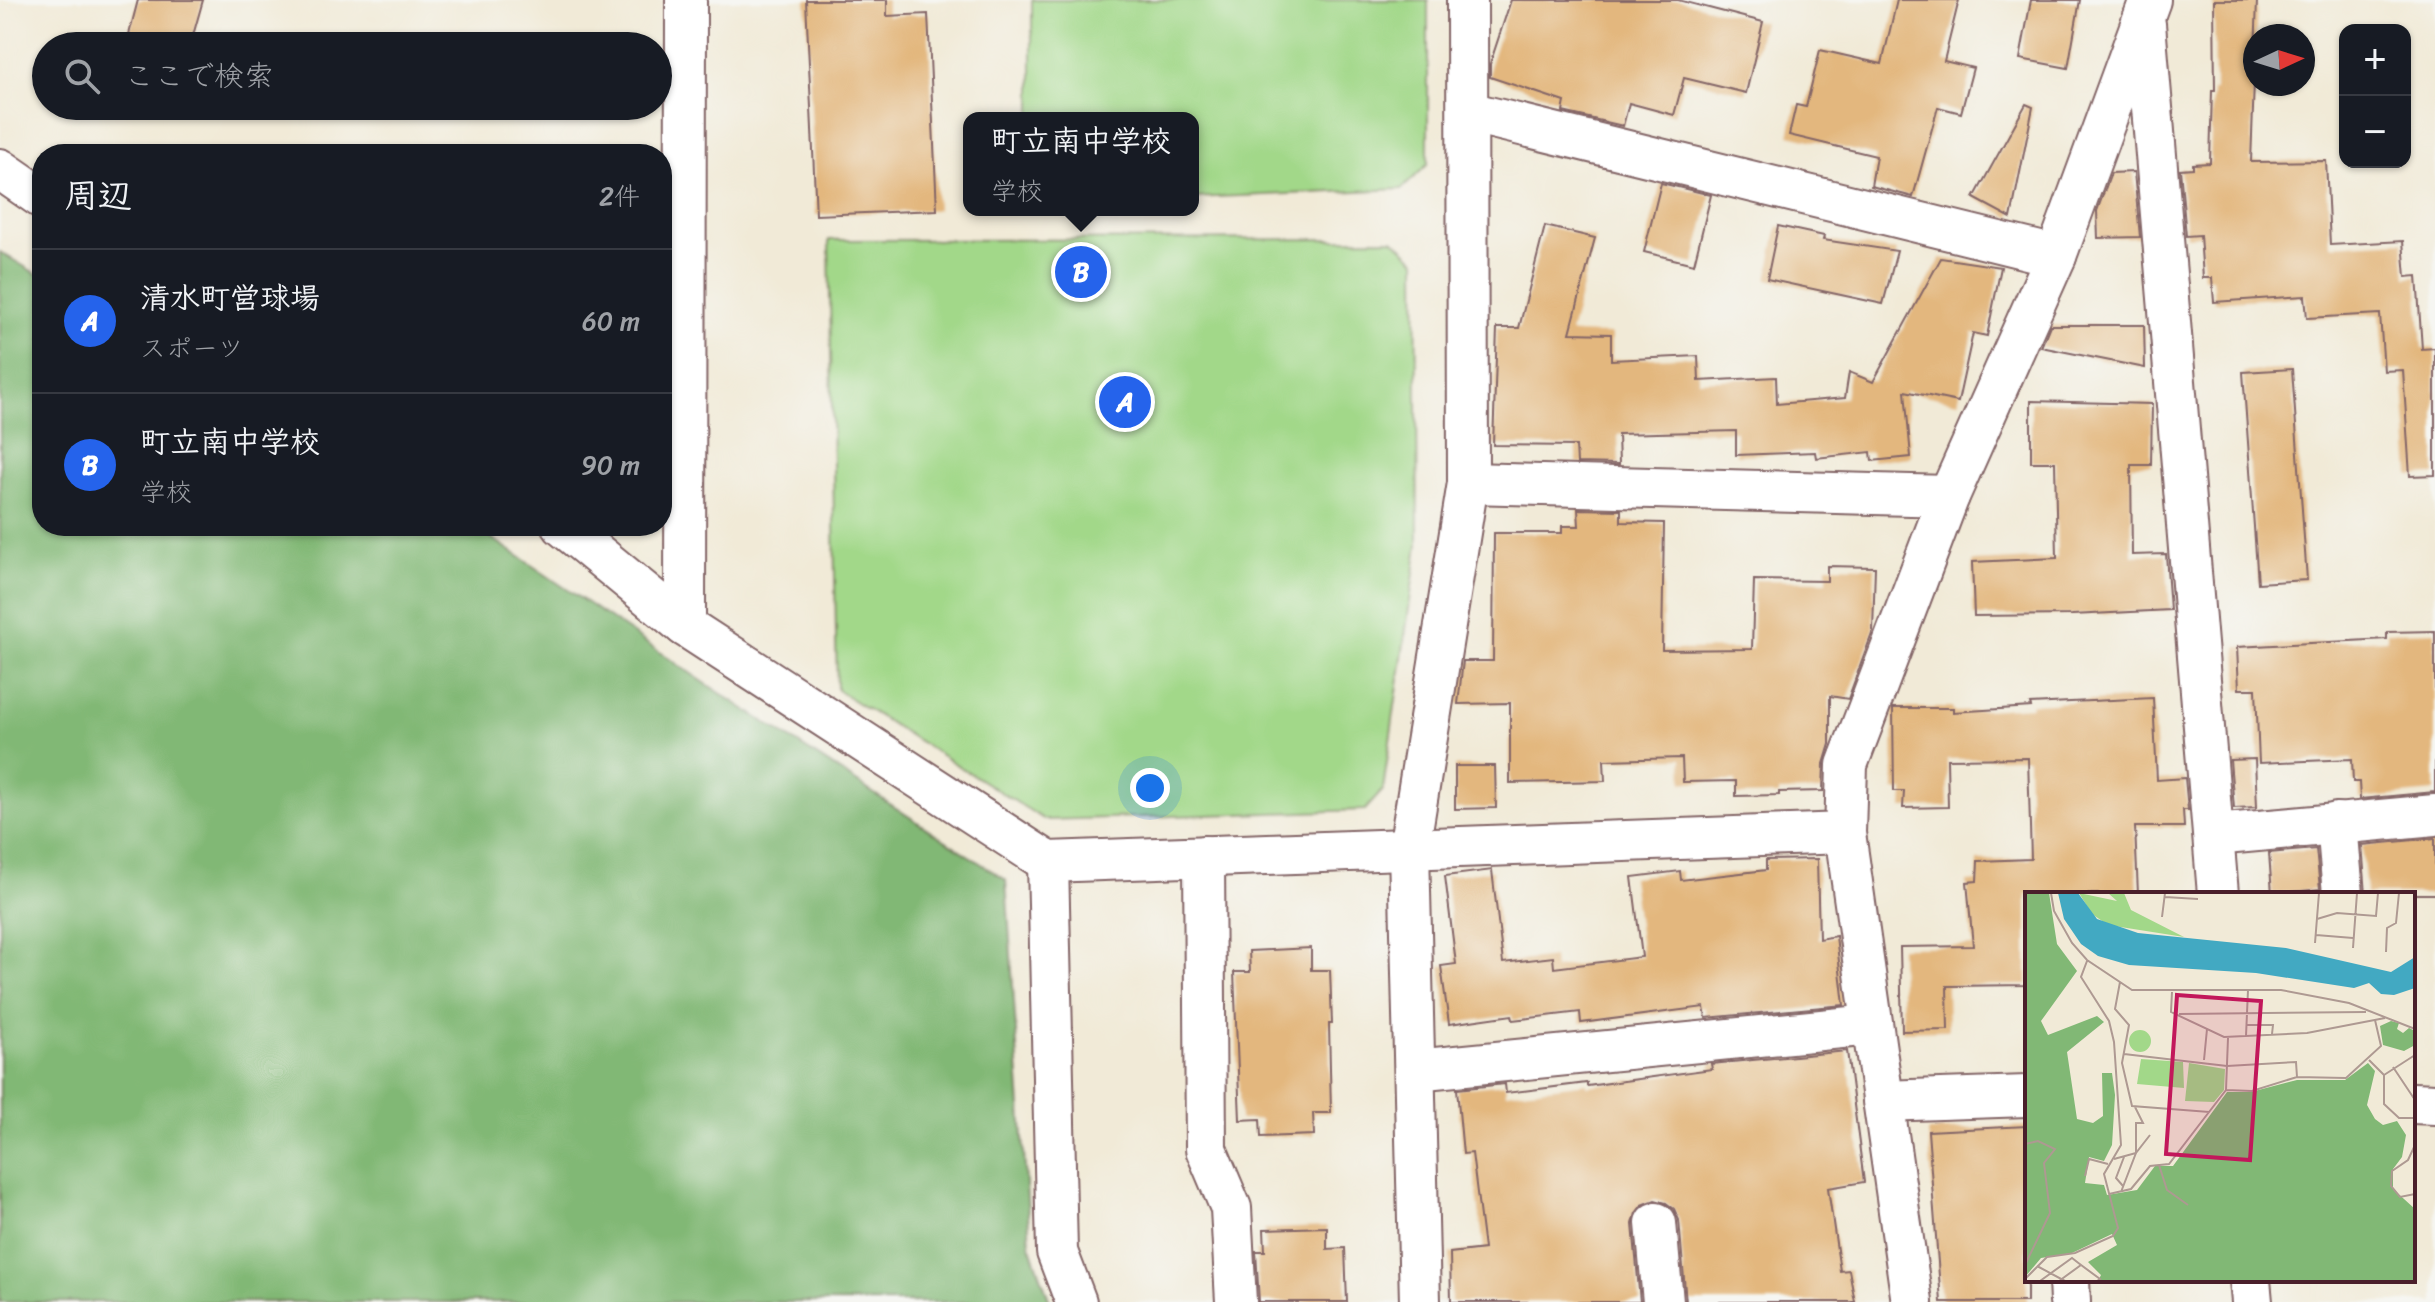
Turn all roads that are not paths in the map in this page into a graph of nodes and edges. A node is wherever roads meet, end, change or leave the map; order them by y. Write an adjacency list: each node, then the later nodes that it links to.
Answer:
1 (686, 0): 11 (street)
2 (1467, 0): 4 (street)
3 (2147, 6): 7 (street); 15 (street)
4 (1468, 112): 7 (street); 8 (street)
5 (0, 169): 6 (street)
6 (32, 191)
7 (2056, 256): 9 (street)
8 (1468, 483): 9 (street); 16 (street)
9 (1949, 496): 14 (street)
10 (575, 536): 11 (street)
11 (685, 626): 18 (street)
12 (2435, 815): 13 (street)
13 (2337, 823): 15 (street); 20 (street)
14 (1845, 833): 16 (street); 21 (street)
15 (2214, 835): 19 (street)
16 (1409, 849): 17 (street); 22 (street)
17 (1204, 856): 18 (street); 31 (street)
18 (1048, 862): 30 (street)
19 (2218, 892)
20 (2343, 892)
21 (1872, 1025): 22 (street); 24 (street)
22 (1415, 1070): 32 (street)
23 (2025, 1096): 24 (street)
24 (1883, 1101): 34 (street)
25 (2415, 1103): 26 (street)
26 (2435, 1104)
27 (1656, 1223): 33 (street)
28 (2069, 1282): 35 (street)
29 (2250, 1282): 36 (street)
30 (1076, 1302)
31 (1236, 1302)
32 (1420, 1302)
33 (1663, 1302)
34 (1912, 1302)
35 (2070, 1302)
36 (2252, 1302)

